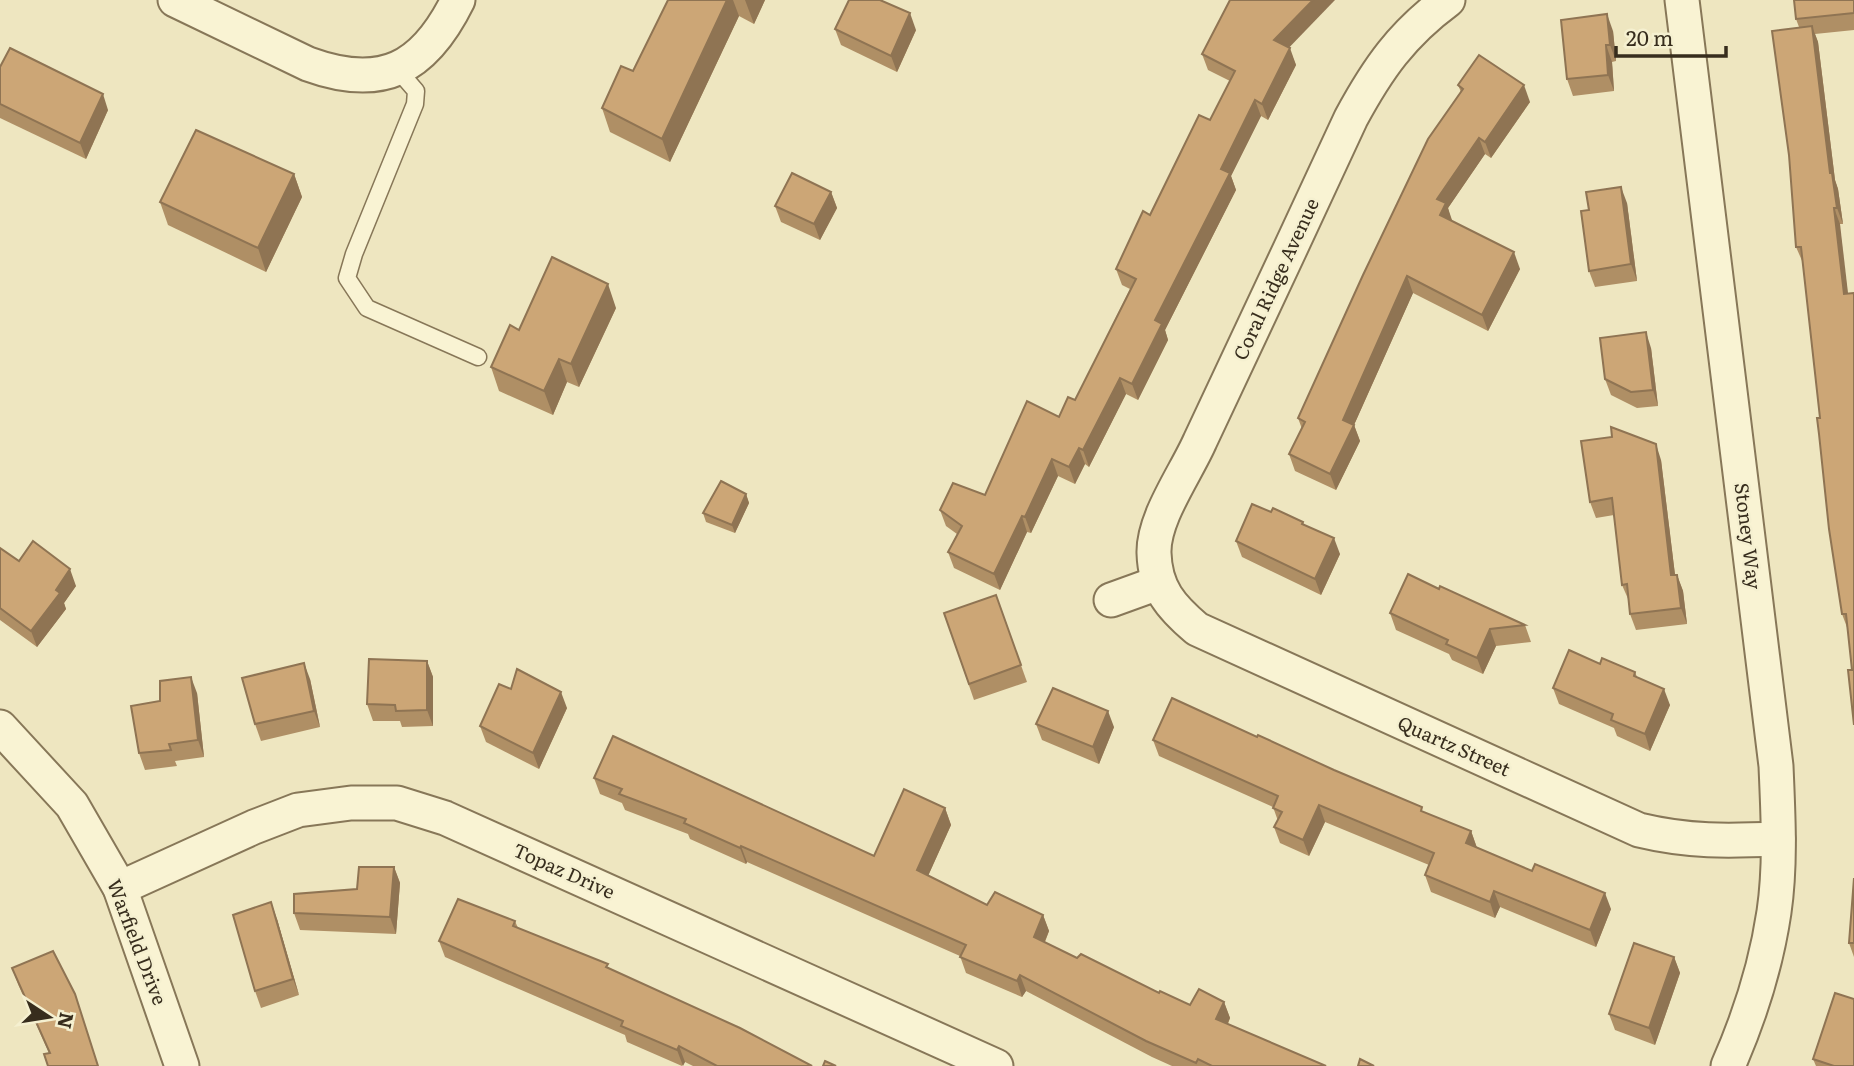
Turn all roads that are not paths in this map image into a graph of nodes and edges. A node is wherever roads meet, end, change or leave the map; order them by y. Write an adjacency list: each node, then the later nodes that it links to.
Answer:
1 (175, 0): 5 (street)
2 (458, 0): 5 (street)
3 (1448, 0): 7 (street, Coral Ridge Avenue)
4 (1682, 0): 10 (street, Stoney Way)
5 (394, 71): 6 (lane)
6 (478, 357)
7 (1158, 583): 8 (street); 10 (street, Quartz Street)
8 (1111, 600)
9 (0, 727): 11 (street, Warfield Drive)
10 (1778, 839): 14 (street, Stoney Way)
11 (120, 888): 12 (street, Warfield Drive); 13 (street, Topaz Drive)
12 (182, 1066)
13 (996, 1066)
14 (1728, 1066)

